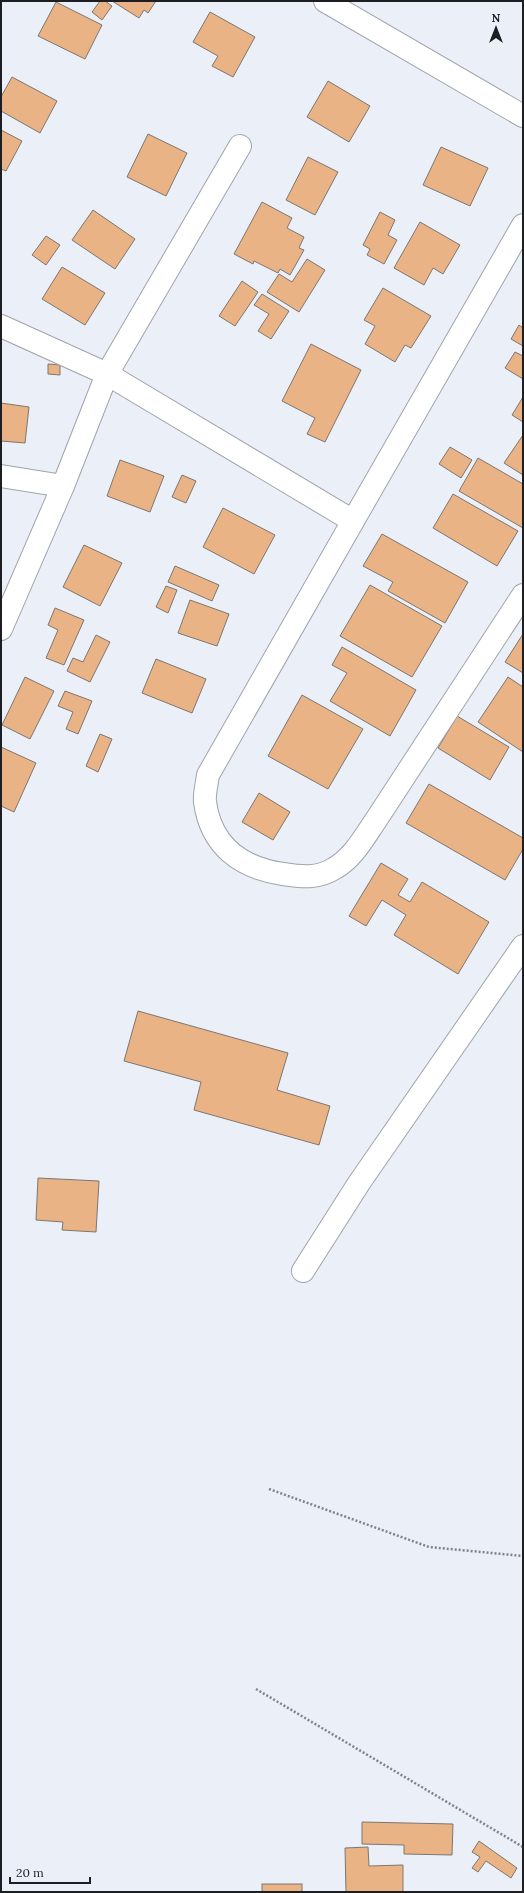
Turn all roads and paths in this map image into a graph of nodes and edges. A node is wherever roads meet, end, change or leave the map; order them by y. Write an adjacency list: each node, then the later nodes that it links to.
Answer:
1 (324, 1): 2 (street)
2 (523, 116)
3 (240, 146): 6 (street)
4 (523, 226): 9 (street)
5 (1, 326): 6 (street)
6 (106, 374): 8 (street); 9 (street)
7 (1, 476): 8 (street)
8 (63, 486): 11 (street)
9 (353, 521): 10 (street)
10 (523, 595)
11 (1, 629)
12 (523, 946): 13 (street)
13 (303, 1271)
14 (268, 1489): 15 (path)
15 (523, 1556)
16 (256, 1689): 17 (path)
17 (523, 1847)

